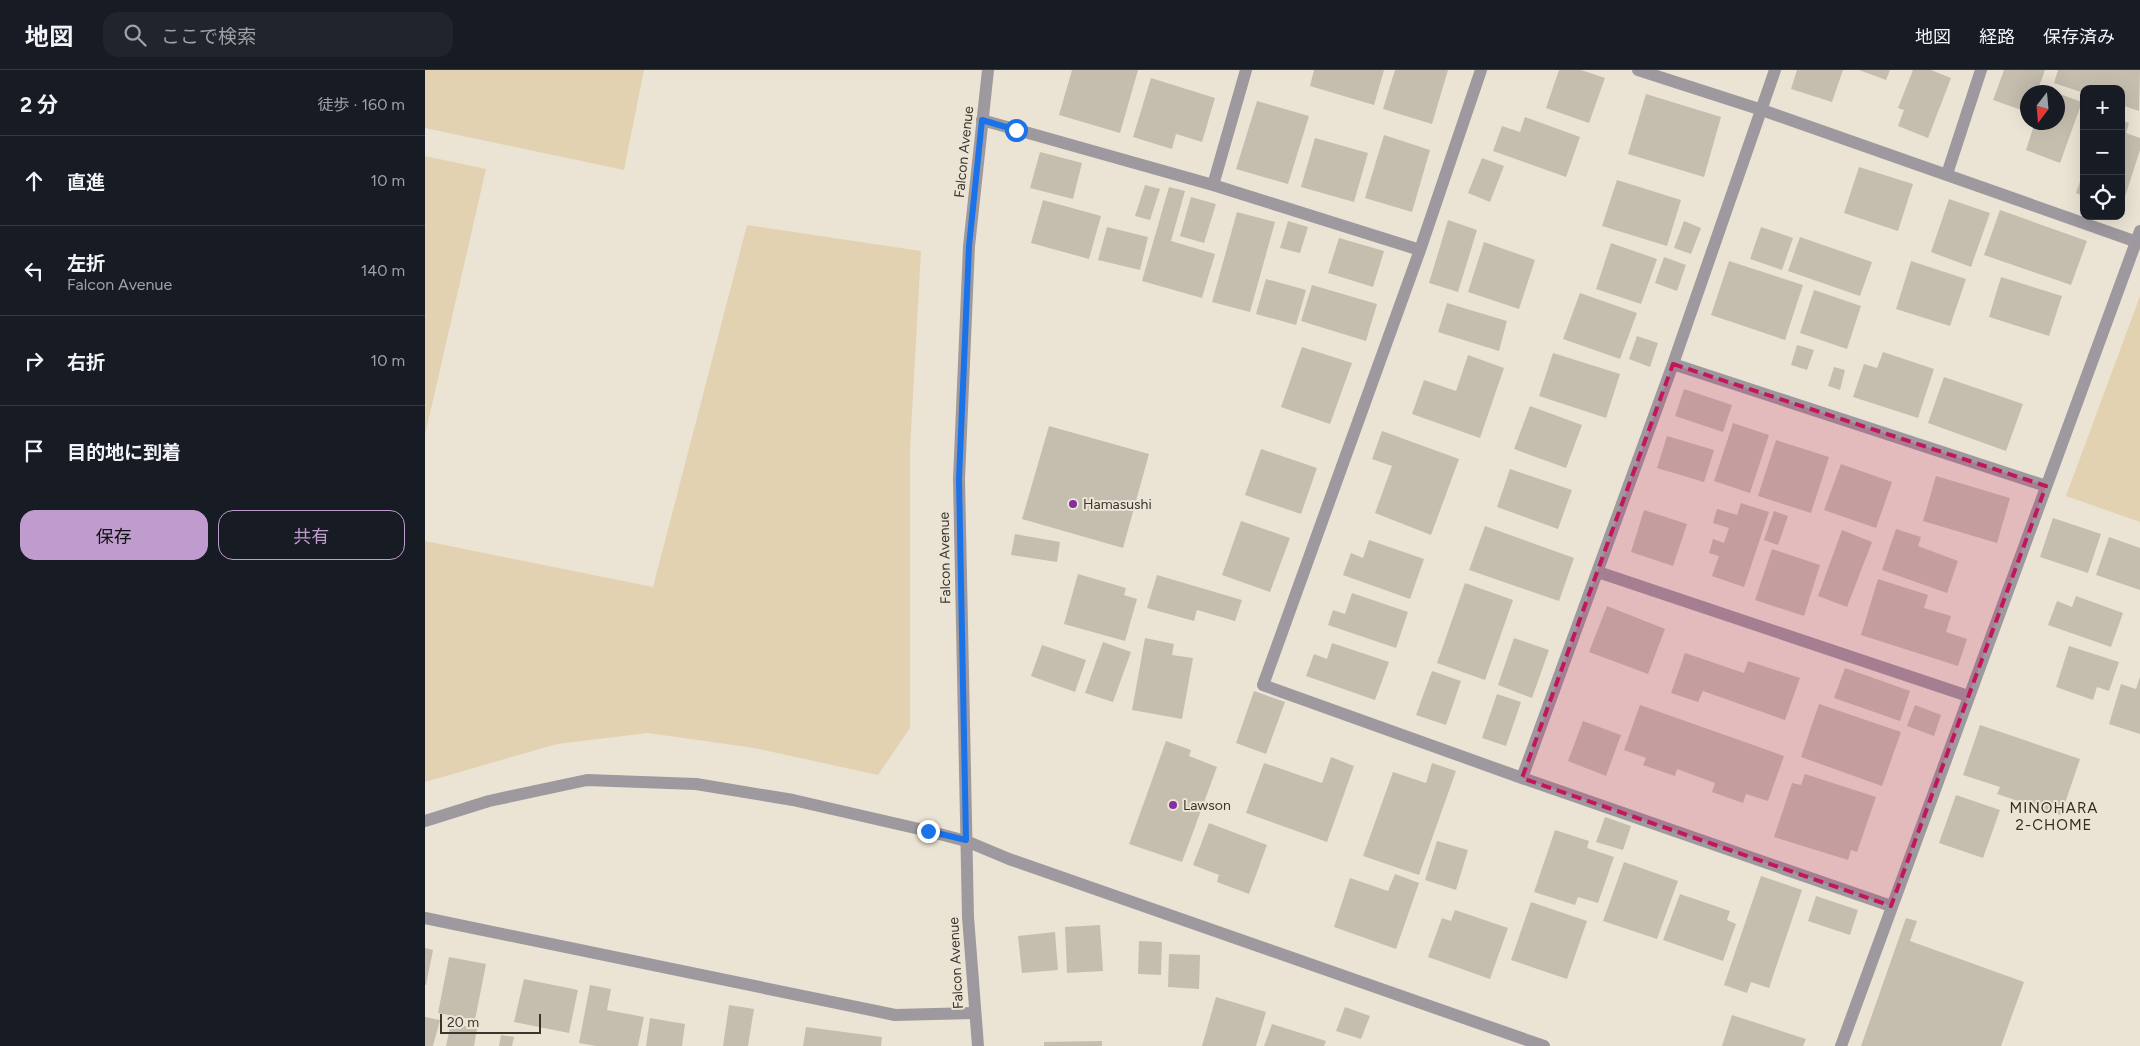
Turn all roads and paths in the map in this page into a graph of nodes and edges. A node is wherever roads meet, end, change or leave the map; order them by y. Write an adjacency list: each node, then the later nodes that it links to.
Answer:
1 (988, 70): 8 (street, Falcon Avenue)
2 (1246, 70): 10 (street)
3 (1481, 70): 12 (street)
4 (1638, 70): 7 (street)
5 (1775, 70): 7 (street)
6 (1981, 70): 9 (street)
7 (1762, 110): 9 (street); 13 (street)
8 (982, 120): 10 (street); 19 (street, Falcon Avenue)
9 (1947, 174): 11 (street)
10 (1213, 186): 12 (street)
11 (2139, 238): 14 (street)
12 (1420, 250): 17 (street)
13 (1673, 364): 14 (street); 15 (street)
14 (2045, 486): 16 (street)
15 (1598, 572): 16 (street); 17 (street)
16 (1968, 696): 20 (street)
17 (1522, 778): 20 (street)
18 (425, 821): 19 (street)
19 (966, 840): 22 (street, Falcon Avenue); 24 (street)
20 (1891, 906): 25 (street)
21 (425, 918): 22 (street)
22 (974, 1013): 23 (street, Falcon Avenue)
23 (979, 1046)
24 (1545, 1046)
25 (1841, 1046)

